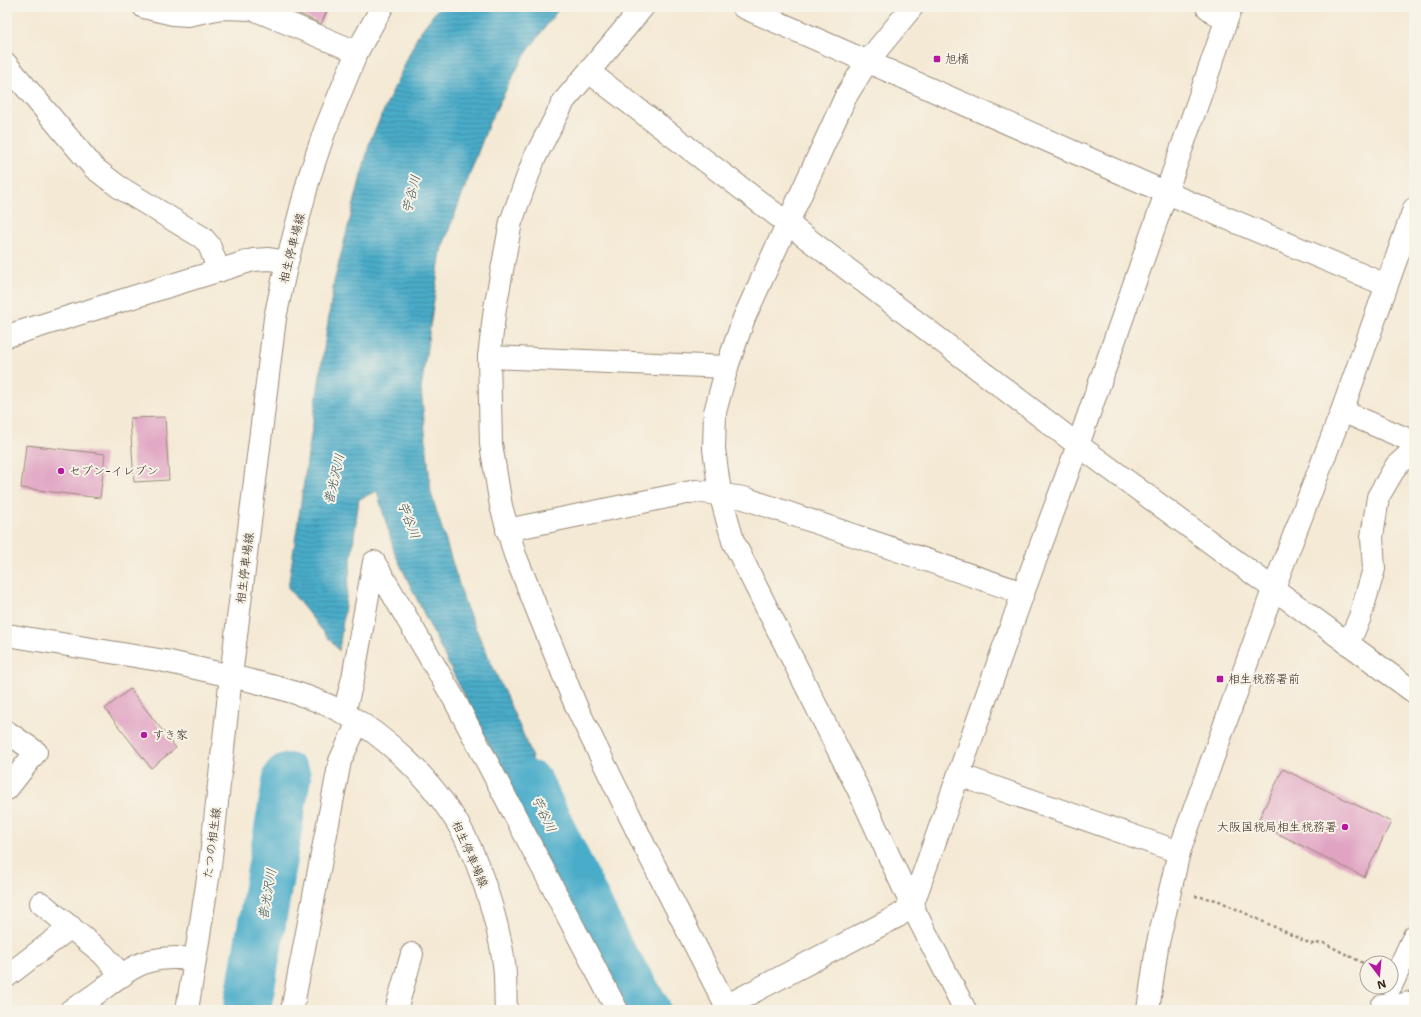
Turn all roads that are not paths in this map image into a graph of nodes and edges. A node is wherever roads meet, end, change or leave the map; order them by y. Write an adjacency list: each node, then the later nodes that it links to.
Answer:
1 (144, 7): 8 (street)
2 (382, 7): 8 (street, 相生停車場線)
3 (643, 7): 11 (street)
4 (743, 7): 9 (street)
5 (912, 7): 9 (street)
6 (1207, 7): 7 (street)
7 (1228, 14): 12 (street)
8 (357, 52): 15 (street, 相生停車場線)
9 (867, 62): 12 (street); 14 (street)
10 (7, 66): 16 (street)
11 (589, 72): 14 (street); 19 (street)
12 (1167, 193): 17 (street); 23 (street)
13 (1414, 209): 17 (street)
14 (786, 225): 20 (street); 23 (street)
15 (287, 262): 16 (street); 31 (street, 相生停車場線)
16 (219, 270): 18 (street)
17 (1386, 285): 21 (street)
18 (7, 336)
19 (489, 357): 20 (street); 26 (street)
20 (727, 367): 25 (street)
21 (1342, 411): 22 (street); 27 (street)
22 (1414, 442)
23 (1078, 445): 27 (street); 28 (street)
24 (1414, 450): 30 (street)
25 (720, 493): 26 (street); 28 (street); 39 (street)
26 (507, 530): 48 (street)
27 (1273, 590): 30 (street); 37 (street)
28 (1023, 593): 35 (street)
29 (7, 635): 31 (street)
30 (1348, 644): 32 (street)
31 (232, 676): 33 (street, 相生停車場線); 43 (street, たつの相生線)
32 (1414, 692)
33 (351, 718): 51 (street); 53 (street, 相生停車場線); 54 (street)
34 (7, 732): 36 (street)
35 (959, 774): 37 (street); 39 (street)
36 (7, 789)
37 (1179, 852): 56 (street)
38 (41, 903): 40 (street)
39 (912, 906): 48 (street); 55 (street)
40 (71, 927): 44 (street); 45 (street)
41 (1414, 936): 46 (street)
42 (412, 954): 52 (street)
43 (195, 959): 45 (street); 50 (street, たつの相生線)
44 (7, 976)
45 (122, 976): 49 (street)
46 (1386, 997): 47 (street)
47 (1414, 1002)
48 (727, 1008)
49 (71, 1010)
50 (187, 1010)
51 (292, 1010)
52 (396, 1010)
53 (506, 1010)
54 (617, 1010)
55 (965, 1010)
56 (1148, 1010)

